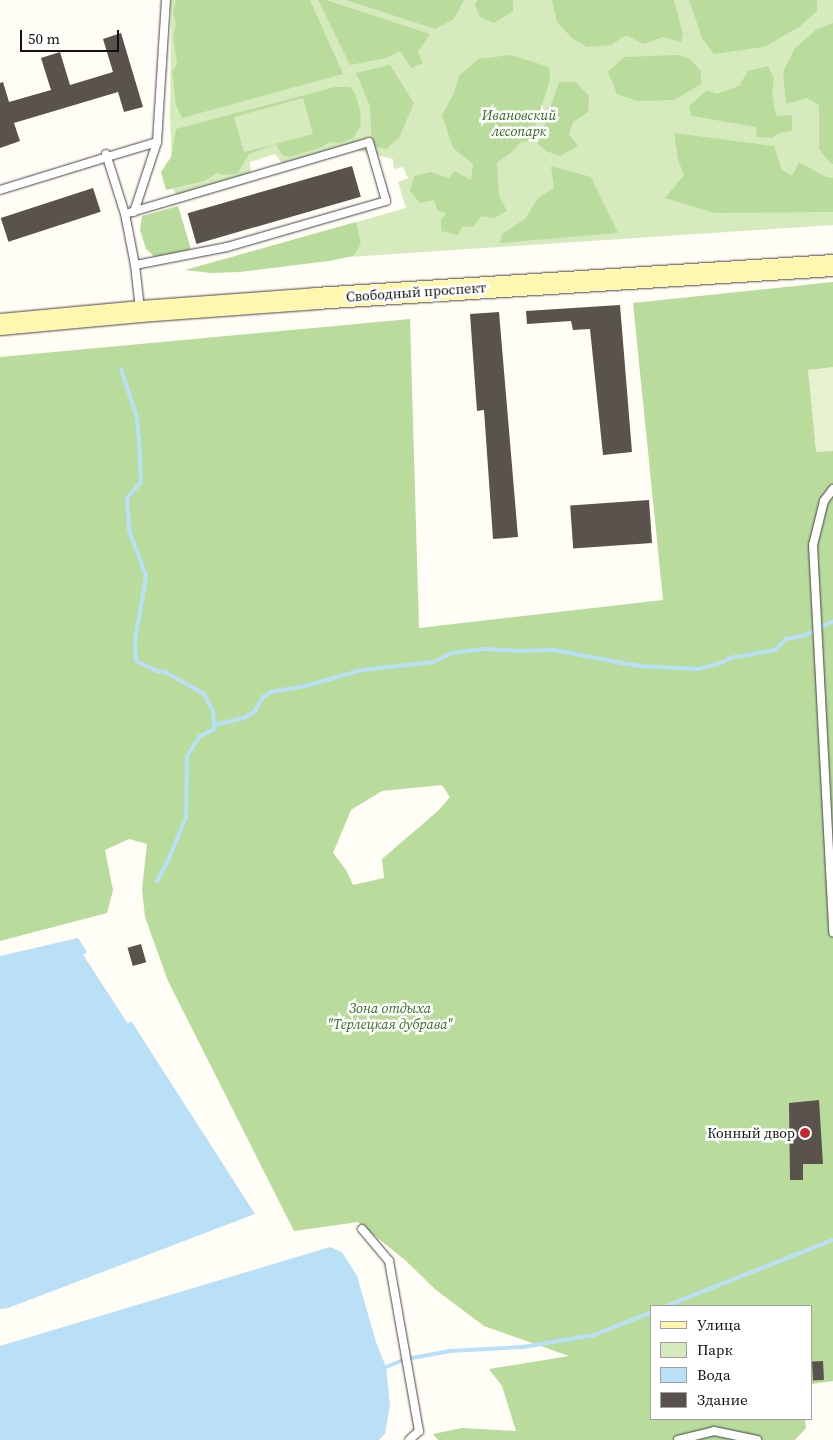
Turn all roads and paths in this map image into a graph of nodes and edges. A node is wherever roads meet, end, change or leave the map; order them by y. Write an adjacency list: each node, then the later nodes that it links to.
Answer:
1 (163, 4): 2 (lane)
2 (157, 142): 3 (lane); 5 (lane)
3 (106, 155): 4 (lane); 6 (lane)
4 (0, 190)
5 (134, 212): 6 (lane); 7 (lane)
6 (125, 214): 7 (lane)
7 (135, 265): 9 (lane)
8 (833, 265): 9 (main road, Свободный проспект)
9 (140, 311): 10 (main road, Свободный проспект)
10 (0, 324)
11 (833, 489): 12 (lane)
12 (833, 932)
13 (362, 1229): 14 (lane)
14 (409, 1440)
15 (678, 1440): 16 (lane)
16 (757, 1440)

